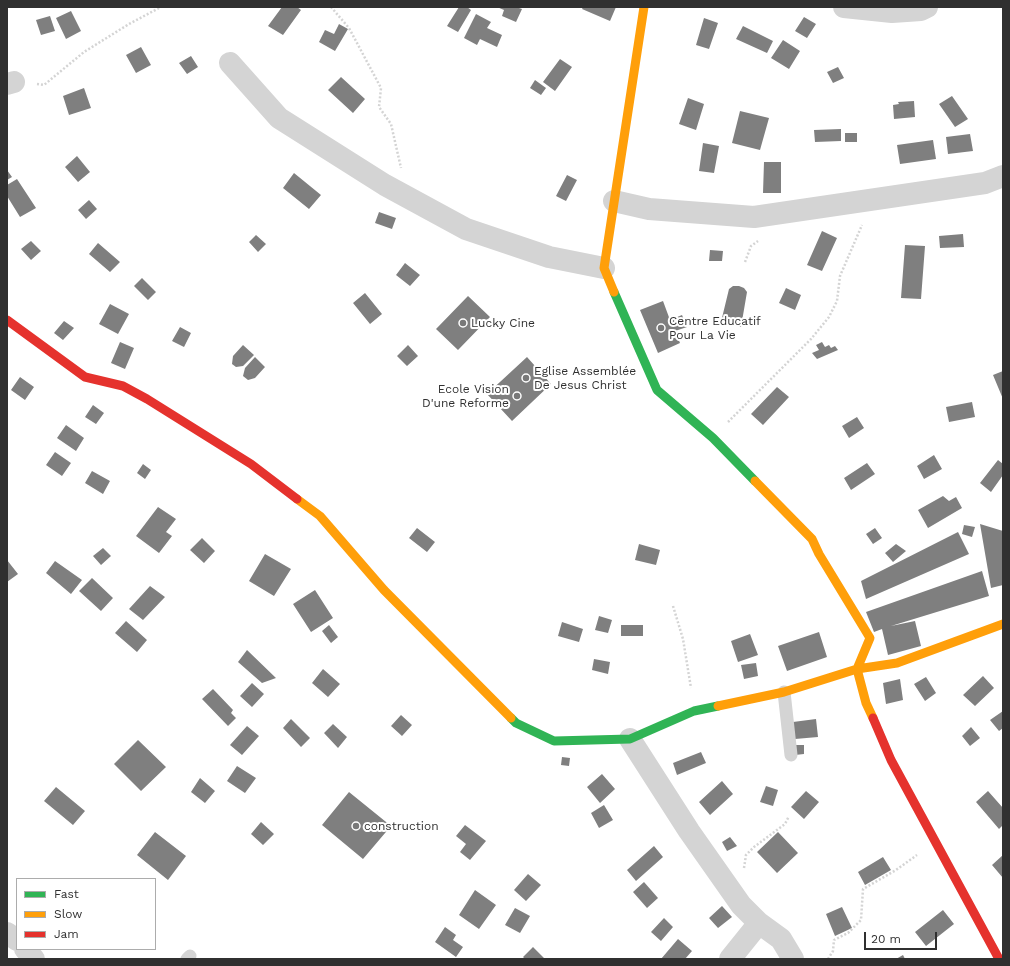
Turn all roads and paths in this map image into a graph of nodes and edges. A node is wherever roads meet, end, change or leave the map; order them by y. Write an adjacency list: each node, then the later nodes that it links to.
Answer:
1 (161, 7): 7 (path)
2 (332, 7): 9 (path)
3 (644, 7): 11 (street)
4 (844, 7): 5 (street)
5 (927, 7)
6 (230, 63): 9 (street)
7 (10, 83)
8 (1003, 176): 10 (street)
9 (408, 197): 12 (street)
10 (873, 199): 11 (street); 14 (path)
11 (614, 201): 12 (street)
12 (604, 268): 14 (street)
13 (7, 320): 20 (street)
14 (713, 438): 17 (street)
15 (673, 606): 19 (path)
16 (1003, 624): 17 (street)
17 (857, 669): 18 (street); 23 (street)
18 (784, 692): 19 (street); 21 (lane)
19 (694, 711): 20 (street)
20 (630, 739): 24 (street)
21 (791, 755)
22 (789, 816): 24 (path)
23 (944, 858): 32 (path); 33 (street)
24 (734, 896): 25 (street)
25 (760, 923): 30 (street); 31 (street)
26 (7, 933): 27 (street)
27 (16, 939)
28 (26, 950): 29 (street)
29 (34, 959)
30 (730, 959)
31 (793, 959)
32 (828, 959)
33 (999, 959)

